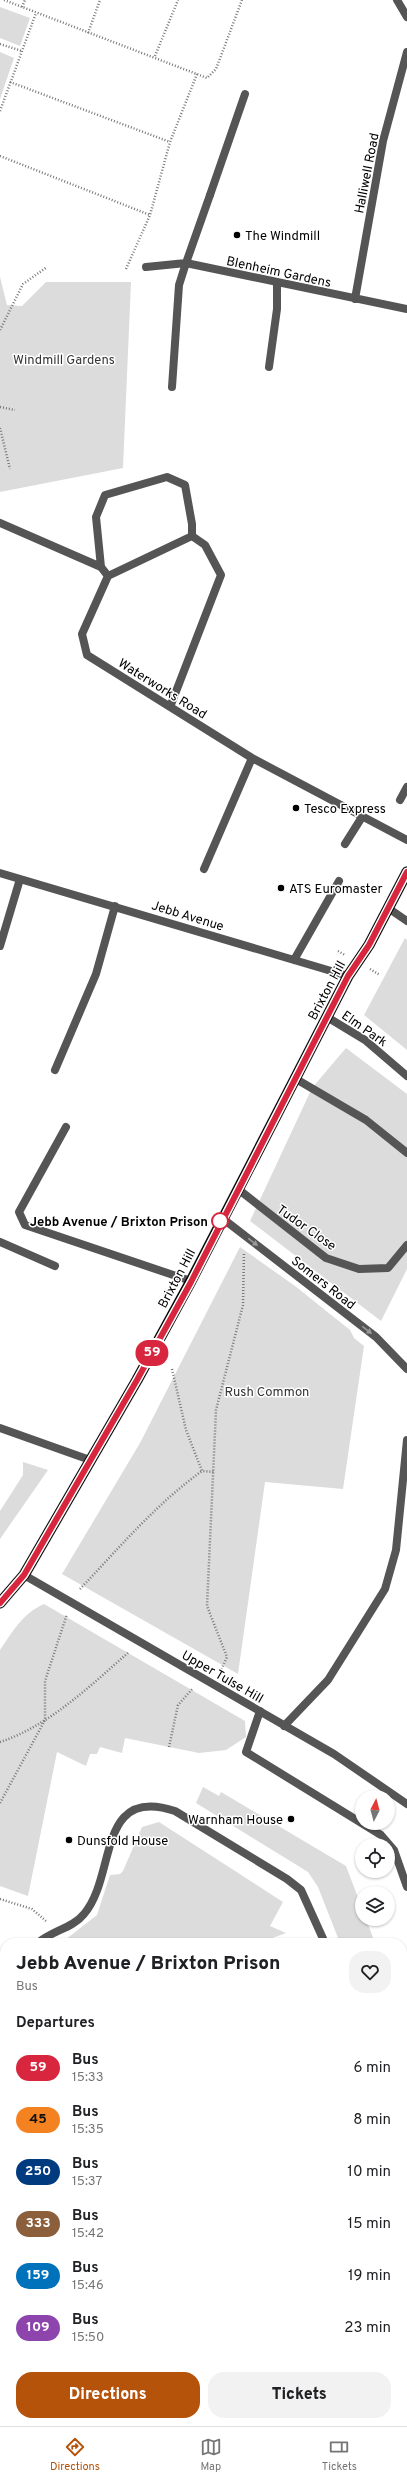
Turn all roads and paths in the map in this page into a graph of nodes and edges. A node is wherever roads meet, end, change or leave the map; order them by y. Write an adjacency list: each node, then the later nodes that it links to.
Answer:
1 (4, 0): 7 (path)
2 (25, 0): 7 (path)
3 (100, 0): 10 (path)
4 (178, 0): 14 (path)
5 (242, 0): 15 (path)
6 (397, 0): 9 (street)
7 (22, 8): 8 (path)
8 (36, 13): 10 (path); 12 (path)
9 (407, 17)
10 (88, 32): 14 (path)
11 (0, 44): 12 (path)
12 (22, 51): 16 (path)
13 (407, 52): 27 (street, Halliwell Road)
14 (155, 56): 15 (path)
15 (197, 74): 19 (path)
16 (10, 82): 18 (path); 19 (path)
17 (245, 94): 22 (street)
18 (0, 111)
19 (170, 142): 21 (path)
20 (0, 156): 21 (path)
21 (150, 215): 25 (path)
22 (186, 263): 24 (street, Blenheim Gardens); 26 (street, Blenheim Gardens); 31 (street)
23 (47, 266): 29 (path)
24 (146, 267)
25 (126, 269)
26 (277, 284): 27 (street, Blenheim Gardens); 30 (street)
27 (355, 299): 28 (street, Blenheim Gardens)
28 (407, 309)
29 (0, 330)
30 (269, 367)
31 (172, 387)
32 (0, 406): 33 (path)
33 (16, 410)
34 (0, 428): 35 (path)
35 (10, 469)
36 (0, 523): 38 (street)
37 (192, 536): 38 (street); 39 (street); 40 (street)
38 (101, 567): 39 (street)
39 (108, 576): 40 (street, Waterworks Road)
40 (170, 707): 41 (street, Waterworks Road)
41 (252, 758): 44 (street, Waterworks Road); 47 (street)
42 (407, 787): 43 (street)
43 (400, 800)
44 (362, 816): 45 (street, Waterworks Road); 46 (street)
45 (407, 840)
46 (345, 844)
47 (204, 868)
48 (407, 872): 53 (highway, Brixton Hill)
49 (0, 873): 50 (street, Jebb Avenue)
50 (20, 879): 52 (street, Jebb Avenue); 55 (street)
51 (339, 881): 56 (street)
52 (115, 906): 56 (street, Jebb Avenue); 59 (street)
53 (388, 908): 54 (street); 57 (highway, Brixton Hill)
54 (407, 921)
55 (0, 946)
56 (294, 960): 57 (street, Jebb Avenue)
57 (348, 976): 58 (highway, Brixton Hill)
58 (327, 1017): 60 (street, Elm Park); 61 (highway, Brixton Hill)
59 (55, 1070)
60 (407, 1076)
61 (296, 1079): 63 (street); 64 (highway, Brixton Hill)
62 (66, 1127): 70 (street)
63 (407, 1153)
64 (238, 1189): 65 (highway, Brixton Hill); 67 (street, Tudor Close)
65 (222, 1218): 70 (highway, Brixton Hill); 72 (street, Somers Road, one-way to 72)
66 (0, 1242): 69 (street)
67 (407, 1245)
68 (244, 1248): 77 (path)
69 (55, 1266)
70 (191, 1282): 75 (highway, Brixton Hill)
71 (172, 1369): 76 (path)
72 (407, 1369)
73 (0, 1428): 75 (street)
74 (407, 1440): 87 (street)
75 (90, 1460): 78 (highway, Brixton Hill)
76 (202, 1470): 77 (path); 79 (path)
77 (214, 1472): 83 (path)
78 (24, 1575): 80 (highway, Brixton Hill); 85 (street, Upper Tulse Hill)
79 (80, 1589)
80 (0, 1603)
81 (67, 1613): 86 (path)
82 (131, 1651): 86 (path)
83 (220, 1672)
84 (193, 1688): 89 (path)
85 (260, 1711): 87 (street, Upper Tulse Hill); 92 (street)
86 (45, 1720): 88 (path); 90 (path)
87 (284, 1726): 91 (street, Upper Tulse Hill)
88 (0, 1742)
89 (169, 1747)
90 (0, 1803)
91 (407, 1804)
92 (407, 1887)
93 (0, 1899): 94 (path)
94 (57, 1931): 95 (street); 96 (street)
95 (46, 1938)
96 (323, 1938)

